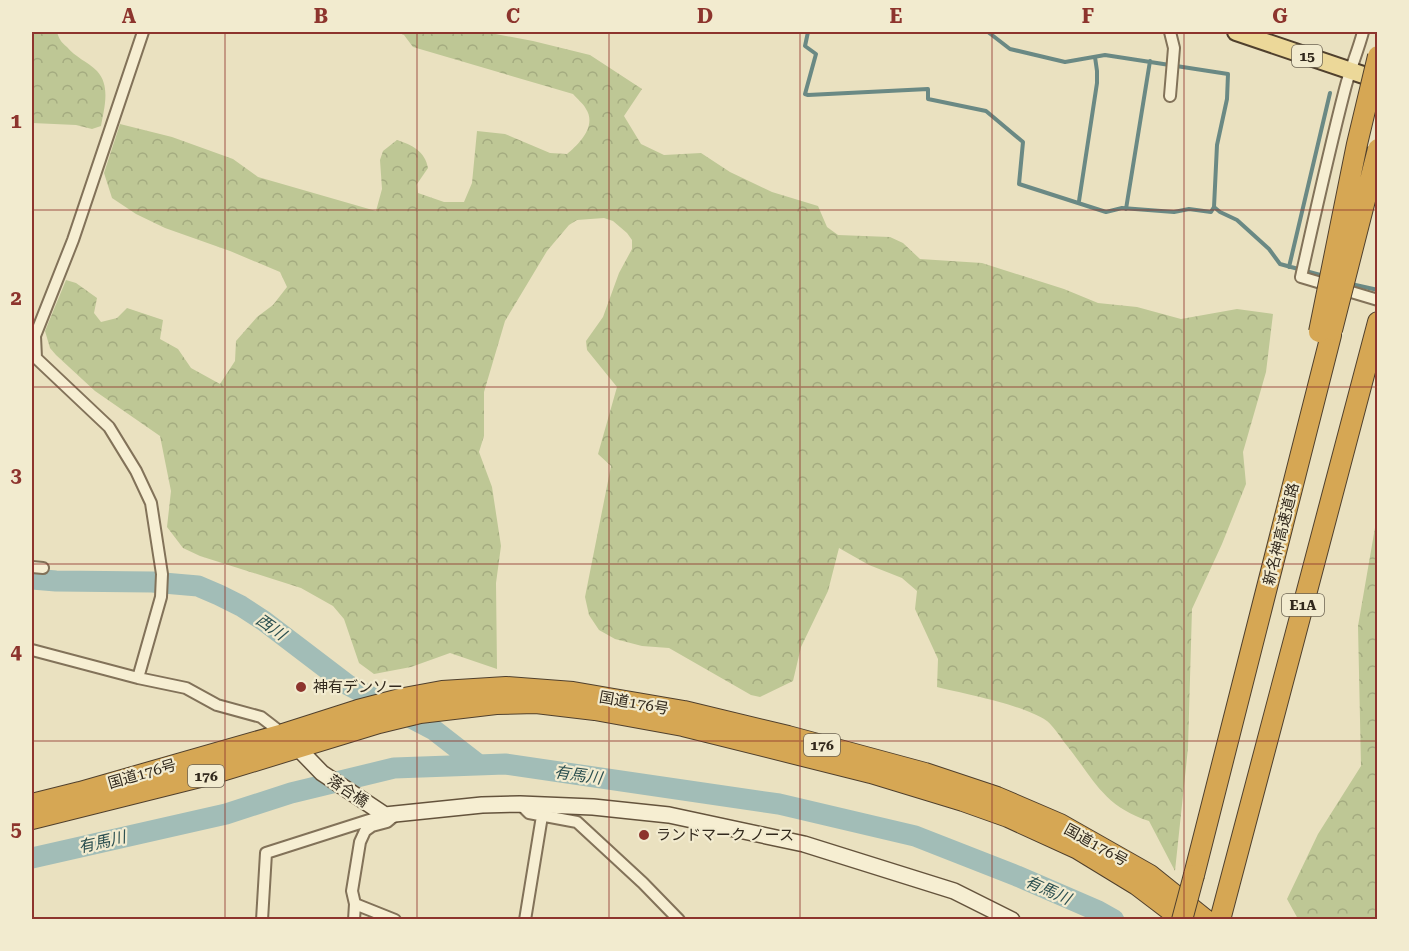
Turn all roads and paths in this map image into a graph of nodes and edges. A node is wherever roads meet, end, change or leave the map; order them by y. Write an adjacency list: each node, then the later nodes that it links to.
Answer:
1 (143, 32): 13 (street)
2 (1170, 32): 8 (street)
3 (1240, 32): 6 (main road, 15)
4 (1363, 32): 6 (street)
5 (1377, 56): 12 (highway, bridge)
6 (1352, 71): 7 (main road, 15); 10 (street)
7 (1377, 80)
8 (1170, 96)
9 (1377, 149): 12 (highway, 新名神高速道路 / E1A, bridge)
10 (1377, 300)
11 (1377, 322): 32 (highway, E1A)
12 (1325, 333): 30 (highway, 新名神高速道路 / E1A, bridge)
13 (33, 337): 15 (street)
14 (32, 650): 15 (street)
15 (138, 678): 16 (street)
16 (283, 734): 17 (street, 落合橋); 18 (highway, 国道176号 / 176); 31 (highway, 国道176号 / 176)
17 (299, 748): 20 (street, 落合橋); 22 (highway, 国道176号 / 176); 30 (highway, 国道176号 / 176)
18 (32, 804)
19 (520, 804): 20 (street); 21 (street); 29 (street)
20 (386, 812): 23 (street); 24 (street)
21 (542, 816): 27 (street); 28 (street)
22 (32, 819)
23 (355, 904): 25 (street); 26 (street)
24 (262, 920)
25 (354, 920)
26 (395, 920)
27 (525, 920)
28 (679, 920)
29 (1012, 920)
30 (1182, 920)
31 (1206, 920)
32 (1220, 920)

